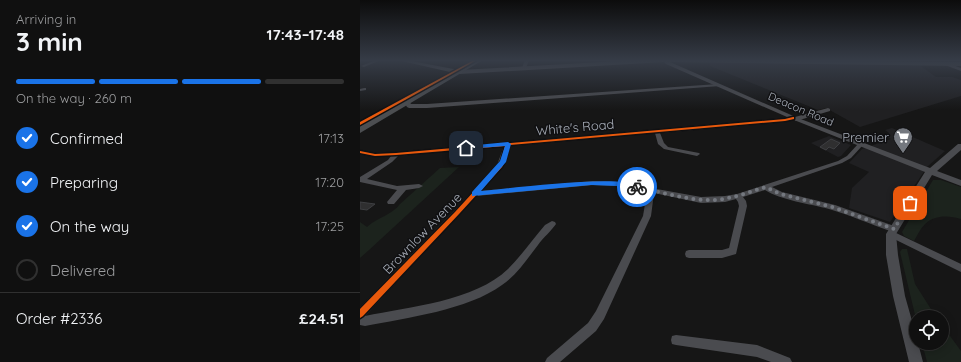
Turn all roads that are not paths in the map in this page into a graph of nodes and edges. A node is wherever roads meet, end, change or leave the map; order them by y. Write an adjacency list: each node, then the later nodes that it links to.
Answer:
1 (451, 77): 4 (main road)
2 (700, 77): 3 (street, Deacon Road)
3 (718, 85): 4 (street); 6 (street, Deacon Road)
4 (407, 102): 7 (main road)
5 (828, 110): 6 (street, White's Road)
6 (794, 119): 8 (street, White's Road); 10 (street, Deacon Road)
7 (362, 127)
8 (657, 131): 9 (street, White's Road); 14 (street)
9 (508, 144): 13 (street, White's Road); 22 (street, Brownlow Avenue)
10 (860, 145): 15 (street, Deacon Road); 19 (street)
11 (961, 146): 15 (street)
12 (360, 152): 13 (street, White's Road)
13 (396, 154): 16 (street)
14 (697, 154)
15 (930, 172): 17 (street, Deacon Road); 26 (street)
16 (360, 180): 20 (street)
17 (961, 183)
18 (419, 186): 20 (street)
19 (766, 187): 23 (street); 26 (street)
20 (403, 188): 24 (street)
21 (651, 190): 22 (street); 23 (street); 32 (street)
22 (475, 194): 29 (street, Brownlow Avenue)
23 (738, 196): 27 (street)
24 (391, 202)
25 (552, 224): 30 (street)
26 (892, 232): 28 (street); 34 (street)
27 (689, 254)
28 (961, 268)
29 (360, 314)
30 (360, 320)
31 (676, 340): 33 (street)
32 (551, 362)
33 (786, 362)
34 (916, 362)

